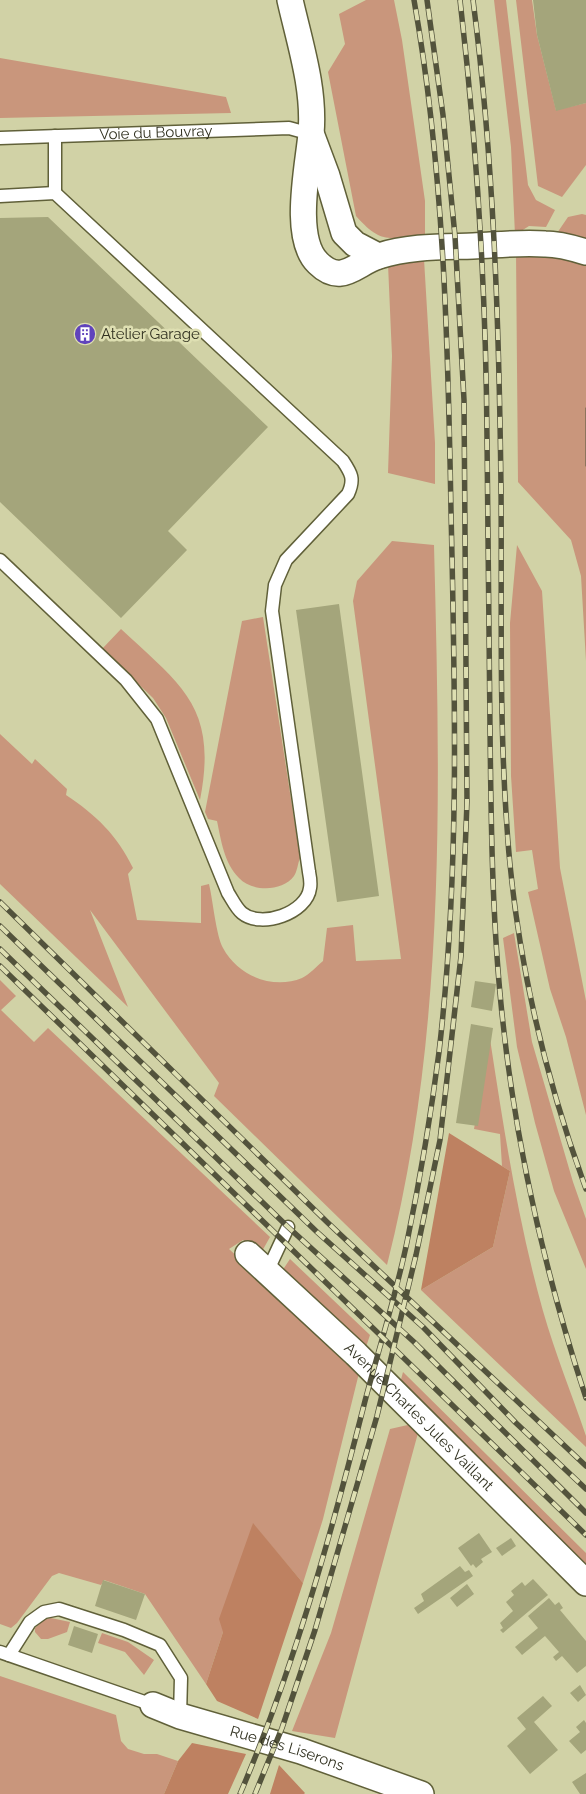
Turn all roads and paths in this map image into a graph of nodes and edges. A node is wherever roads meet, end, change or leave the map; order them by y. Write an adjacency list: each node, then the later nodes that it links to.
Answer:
1 (290, 0): 2 (street)
2 (311, 134): 3 (lane, Voie du Bouvray); 8 (street); 8 (street)
3 (55, 136): 4 (lane, Voie du Bouvray); 5 (lane)
4 (0, 138)
5 (55, 193): 6 (lane); 9 (lane)
6 (0, 196)
7 (586, 252): 8 (street)
8 (378, 256)
9 (0, 560)
10 (288, 1228): 12 (lane)
11 (248, 1254): 12 (street, Avenue Charles Jules Vaillant)
12 (267, 1272): 13 (street, Avenue Charles Jules Vaillant)
13 (586, 1583)
14 (5, 1653): 15 (lane); 16 (lane)
15 (153, 1705): 16 (street, Rue des Liserons)
16 (180, 1716): 17 (street, Rue des Liserons)
17 (421, 1794)

